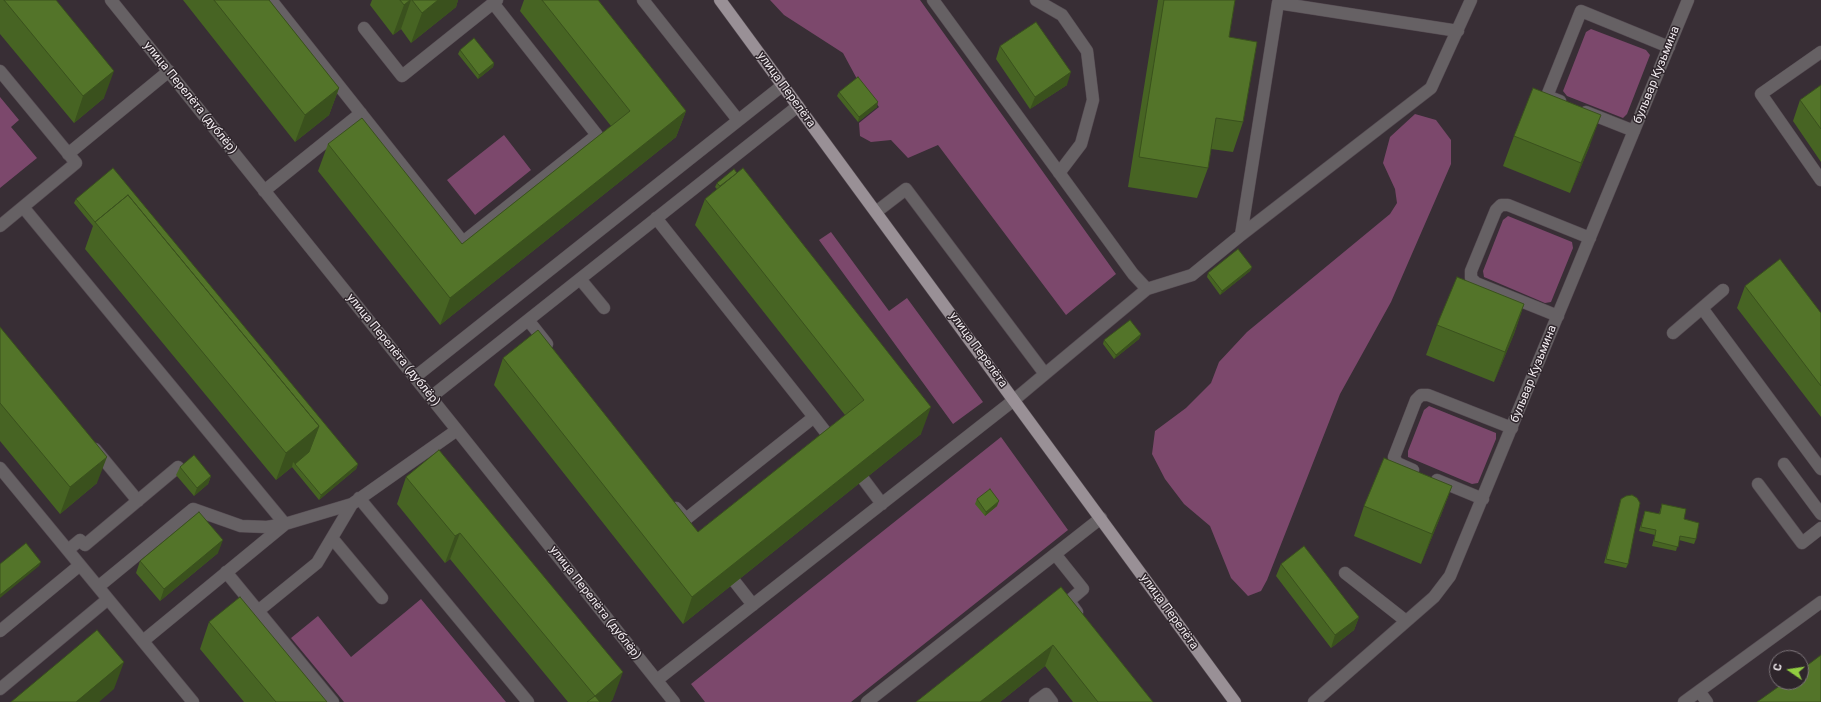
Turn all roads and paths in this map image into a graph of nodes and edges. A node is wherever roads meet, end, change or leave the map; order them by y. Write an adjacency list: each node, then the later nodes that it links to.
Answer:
1 (111, 0): 15 (street, улица Перелёта (дублёр))
2 (643, 0): 19 (street)
3 (720, 0): 16 (main road, улица Перелёта)
4 (933, 0): 22 (street)
5 (1036, 0): 22 (street)
6 (1470, 0): 11 (street)
7 (1688, 0): 12 (street, бульвар Кузьмина)
8 (274, 1): 18 (street)
9 (495, 2): 10 (street); 18 (street)
10 (364, 28)
11 (1458, 31): 29 (street); 29 (street)
12 (1669, 47): 20 (street, бульвар Кузьмина); 20 (street)
13 (1821, 52): 23 (street)
14 (0, 71): 21 (street)
15 (169, 71): 21 (street); 24 (street, улица Перелёта (дублёр))
16 (783, 85): 17 (main road, улица Перелёта); 19 (street)
17 (798, 106): 26 (main road, улица Перелёта); 27 (street)
18 (361, 114): 24 (street)
19 (738, 120): 41 (street)
20 (1634, 131): 30 (street, бульвар Кузьмина)
21 (68, 154): 25 (street)
22 (1059, 173): 32 (street)
23 (1821, 180)
24 (264, 191): 41 (street, улица Перелёта (дублёр))
25 (23, 207): 28 (street); 63 (street)
26 (876, 212): 40 (street); 43 (main road, улица Перелёта)
27 (656, 218): 31 (street); 44 (street)
28 (0, 226)
29 (1240, 235): 32 (street)
30 (1590, 238): 36 (street, бульвар Кузьмина); 36 (street)
31 (580, 279): 34 (street); 37 (street)
32 (1147, 289): 40 (street)
33 (1723, 290): 35 (street)
34 (604, 308)
35 (1702, 308): 38 (street); 52 (street)
36 (1558, 316): 45 (street, бульвар Кузьмина)
37 (528, 320): 39 (street); 42 (street)
38 (1673, 333)
39 (553, 351)
40 (1045, 374): 43 (street)
41 (415, 377): 42 (street, улица Перелёта (дублёр))
42 (431, 397): 46 (street, улица Перелёта (дублёр))
43 (1014, 400): 59 (street); 61 (main road, улица Перелёта)
44 (814, 417): 48 (street); 62 (street)
45 (1512, 428): 55 (street, бульвар Кузьмина); 55 (street)
46 (457, 430): 58 (street); 83 (street, улица Перелёта (дублёр))
47 (87, 439): 57 (street)
48 (834, 443)
49 (1784, 464): 60 (street)
50 (178, 467): 57 (street)
51 (0, 468): 67 (street)
52 (1821, 469)
53 (864, 480): 59 (street)
54 (1758, 484): 64 (street)
55 (1483, 499): 80 (street, бульвар Кузьмина)
56 (671, 500): 62 (street)
57 (138, 501): 67 (street)
58 (356, 501): 63 (street); 66 (street); 88 (street)
59 (882, 504): 77 (street)
60 (1821, 514)
61 (1101, 518): 68 (street); 93 (main road, улица Перелёта)
62 (686, 519): 65 (street)
63 (285, 524): 70 (street); 73 (street)
64 (1821, 528)
65 (694, 529)
66 (332, 538): 74 (street); 78 (street)
67 (68, 550): 69 (street)
68 (1055, 554): 79 (street); 90 (street)
69 (80, 565): 73 (street); 81 (street)
70 (226, 572): 78 (street); 82 (street)
71 (1345, 573): 80 (street)
72 (735, 582): 77 (street)
73 (98, 587): 75 (street)
74 (382, 598)
75 (108, 599): 82 (street); 84 (street)
76 (1821, 602): 85 (street)
77 (753, 605): 83 (street)
78 (258, 611): 87 (street)
79 (1083, 619)
80 (1406, 621): 94 (street, бульвар Кузьмина)
81 (0, 631)
82 (143, 641): 86 (street)
83 (657, 680): 89 (street, улица Перелёта (дублёр))
84 (0, 690)
85 (1699, 691): 95 (street); 96 (street)
86 (193, 702)
87 (333, 702)
88 (528, 702)
89 (674, 702)
90 (867, 702)
91 (1035, 702): 92 (street)
92 (1052, 702)
93 (1234, 702)
94 (1314, 702)
95 (1684, 702)
96 (1707, 702)

